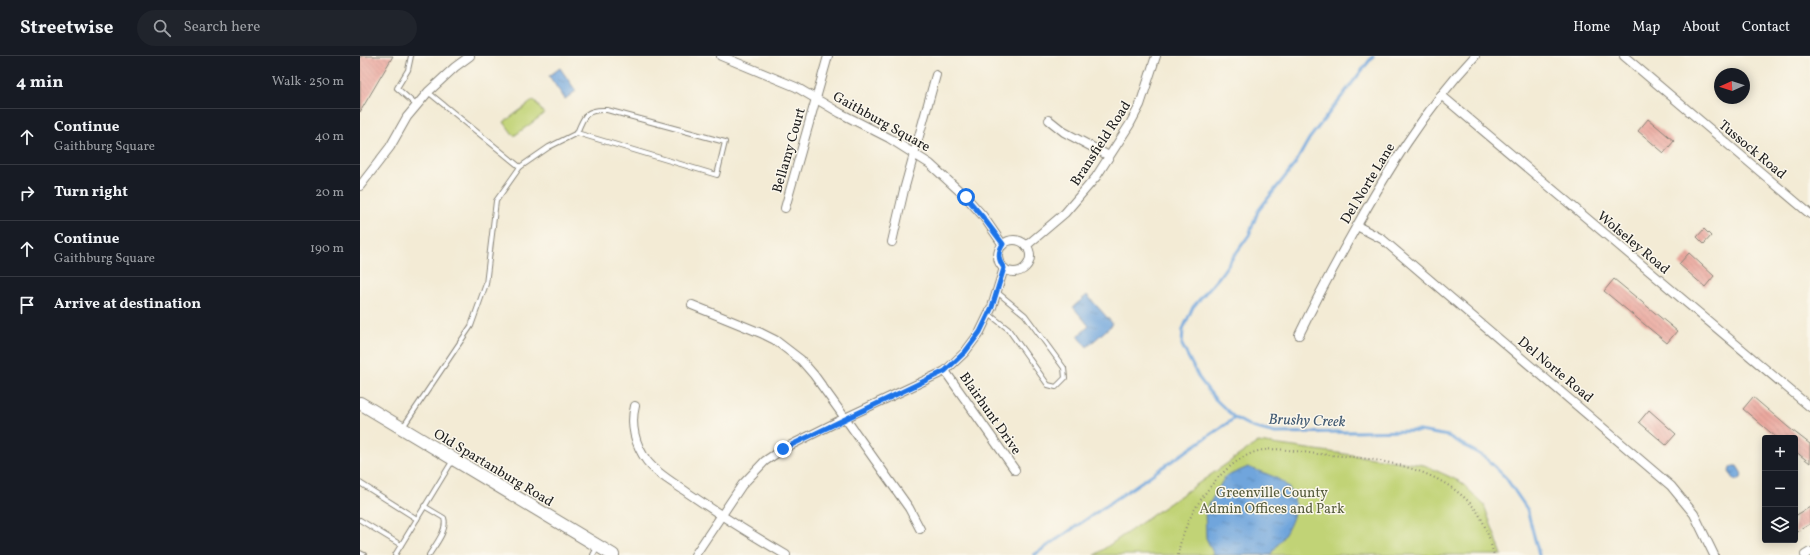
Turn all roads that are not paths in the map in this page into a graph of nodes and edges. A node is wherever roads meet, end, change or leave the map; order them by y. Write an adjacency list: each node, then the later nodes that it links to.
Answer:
1 (411, 56): 12 (lane)
2 (470, 56): 9 (street)
3 (721, 56): 11 (street, Gaithburg Square)
4 (828, 56): 11 (street, Bellamy Court)
5 (1156, 56): 16 (street, Bransfield Road)
6 (1476, 56): 10 (street, Del Norte Lane)
7 (1624, 56): 20 (street, Tussock Road)
8 (936, 75): 15 (street)
9 (428, 92): 12 (street); 17 (lane)
10 (1441, 95): 21 (street, Del Norte Lane); 33 (street, Wolseley Road)
11 (815, 99): 15 (street, Gaithburg Square); 19 (street, Bellamy Court)
12 (417, 106): 18 (street)
13 (1049, 120): 16 (street)
14 (577, 133): 14 (lane); 17 (lane)
15 (914, 154): 22 (street); 23 (street, Gaithburg Square)
16 (1109, 156): 24 (street, Bransfield Road)
17 (520, 166): 35 (lane)
18 (360, 186)
19 (785, 208)
20 (1810, 214)
21 (1357, 226): 29 (street, Del Norte Lane); 54 (street, Del Norte Road)
22 (892, 242)
23 (1003, 244): 24 (street); 25 (street)
24 (1026, 246): 25 (street)
25 (1004, 268): 26 (street)
26 (997, 292): 28 (street); 28 (lane)
27 (692, 304): 34 (street)
28 (989, 314): 30 (street)
29 (1299, 335)
30 (945, 371): 34 (street); 37 (street, Blairhunt Drive)
31 (360, 403): 35 (main road, Old Spartanburg Road)
32 (635, 406): 40 (street)
33 (1810, 408)
34 (845, 418): 40 (street); 43 (street)
35 (402, 429): 36 (main road, Old Spartanburg Road)
36 (453, 460): 39 (lane); 45 (main road, Old Spartanburg Road)
37 (1015, 470)
38 (360, 483): 41 (lane)
39 (424, 506): 41 (lane); 50 (lane)
40 (721, 515): 52 (street); 53 (street)
41 (417, 519): 44 (lane)
42 (360, 520): 44 (lane)
43 (920, 529)
44 (401, 545): 49 (lane)
45 (595, 550): 51 (main road, Old Spartanburg Road)
46 (1810, 552): 55 (street)
47 (360, 553): 48 (lane)
48 (364, 555)
49 (395, 555)
50 (429, 555)
51 (613, 555)
52 (695, 555)
53 (786, 555)
54 (1714, 555)
55 (1805, 555)

